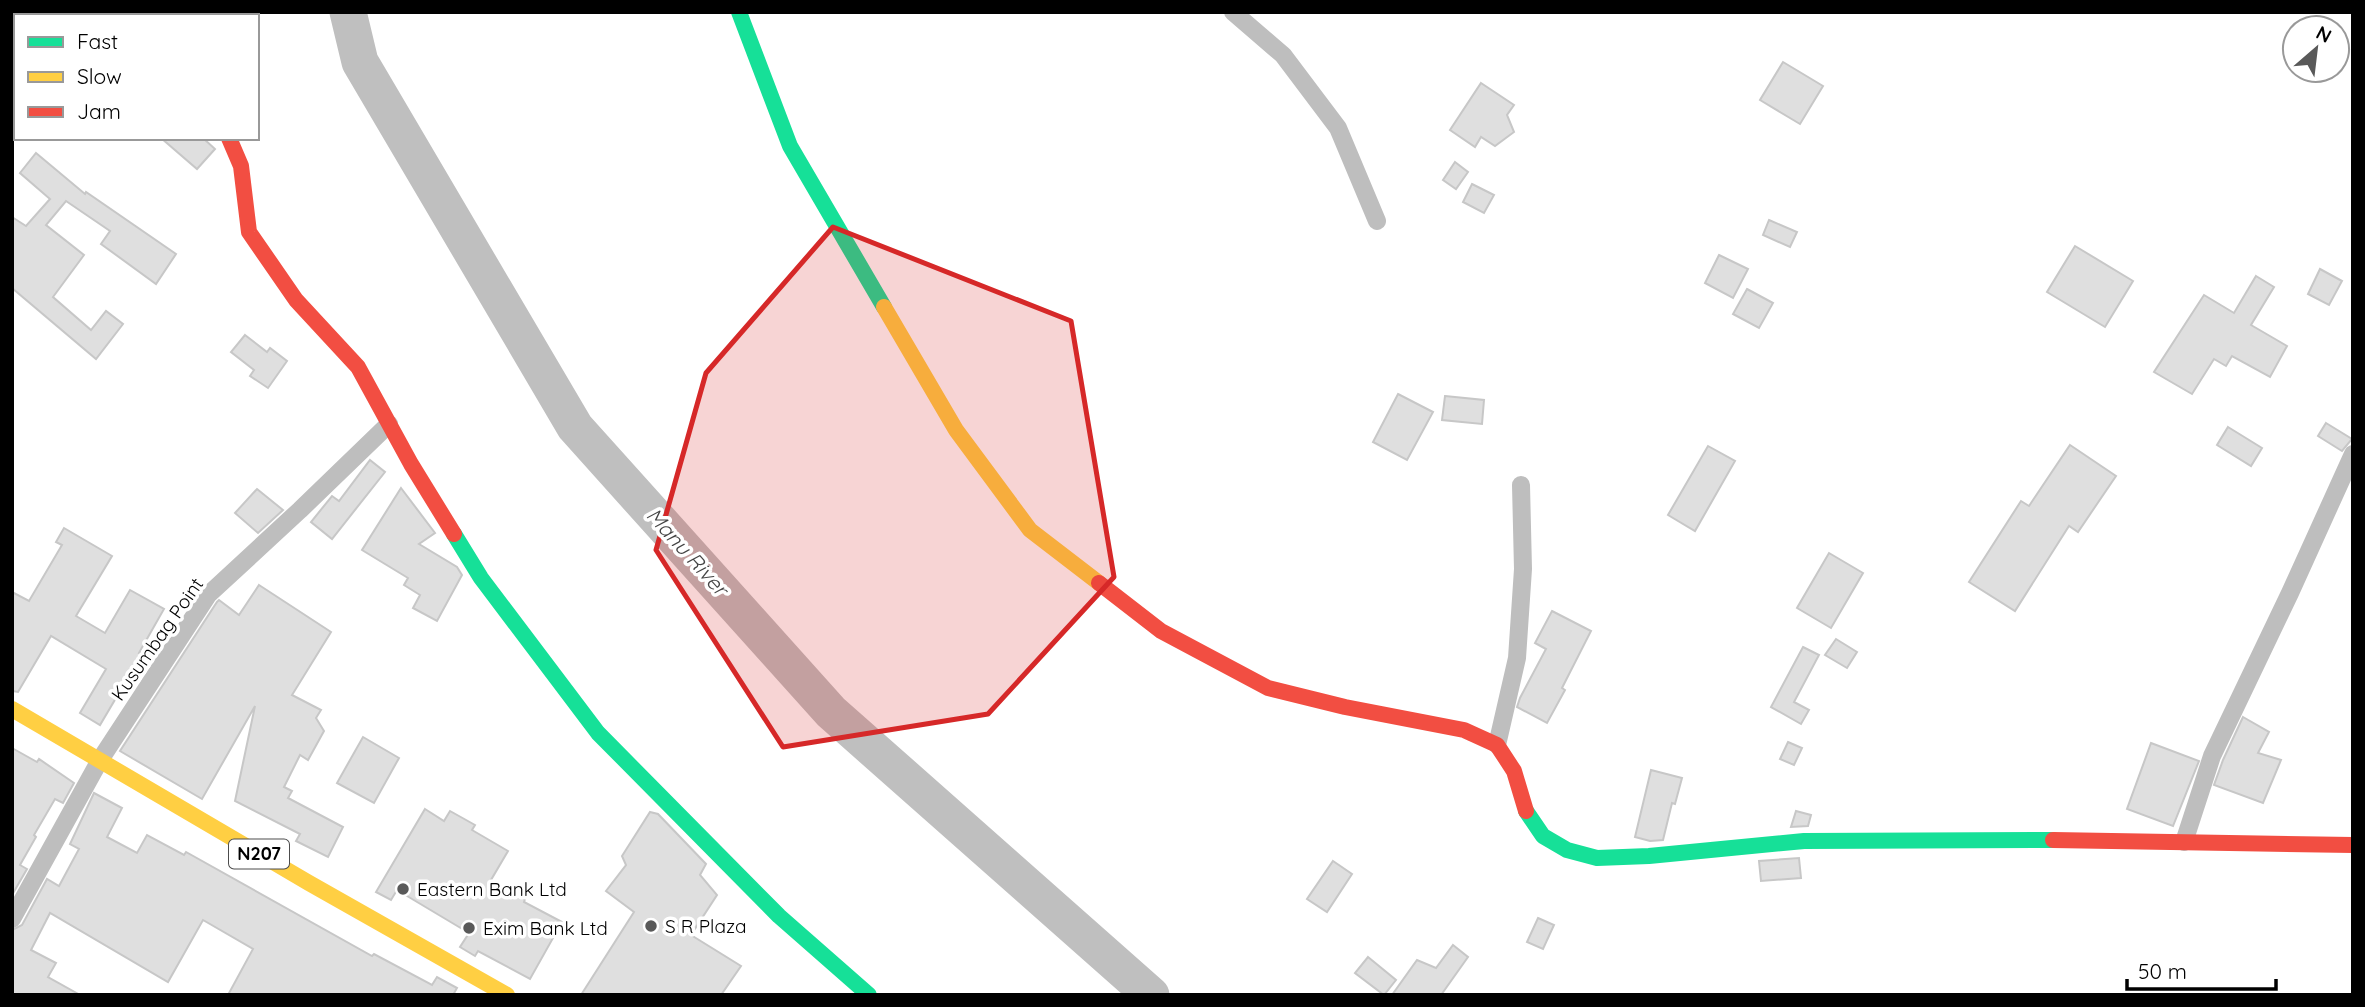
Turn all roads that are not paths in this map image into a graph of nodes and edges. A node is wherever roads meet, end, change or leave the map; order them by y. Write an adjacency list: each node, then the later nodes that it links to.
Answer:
1 (739, 12): 9 (main road)
2 (1233, 12): 4 (street)
3 (230, 140): 5 (main road)
4 (1377, 221)
5 (389, 424): 10 (street, Kusumbag Point); 15 (main road)
6 (2353, 454): 11 (street)
7 (1521, 485): 9 (street)
8 (12, 709): 10 (main road, N207)
9 (1497, 745): 11 (main road)
10 (100, 760): 13 (street, Kusumbag Point); 14 (main road, N207)
11 (2184, 842): 12 (main road)
12 (2353, 845)
13 (12, 919)
14 (507, 995)
15 (869, 995)

